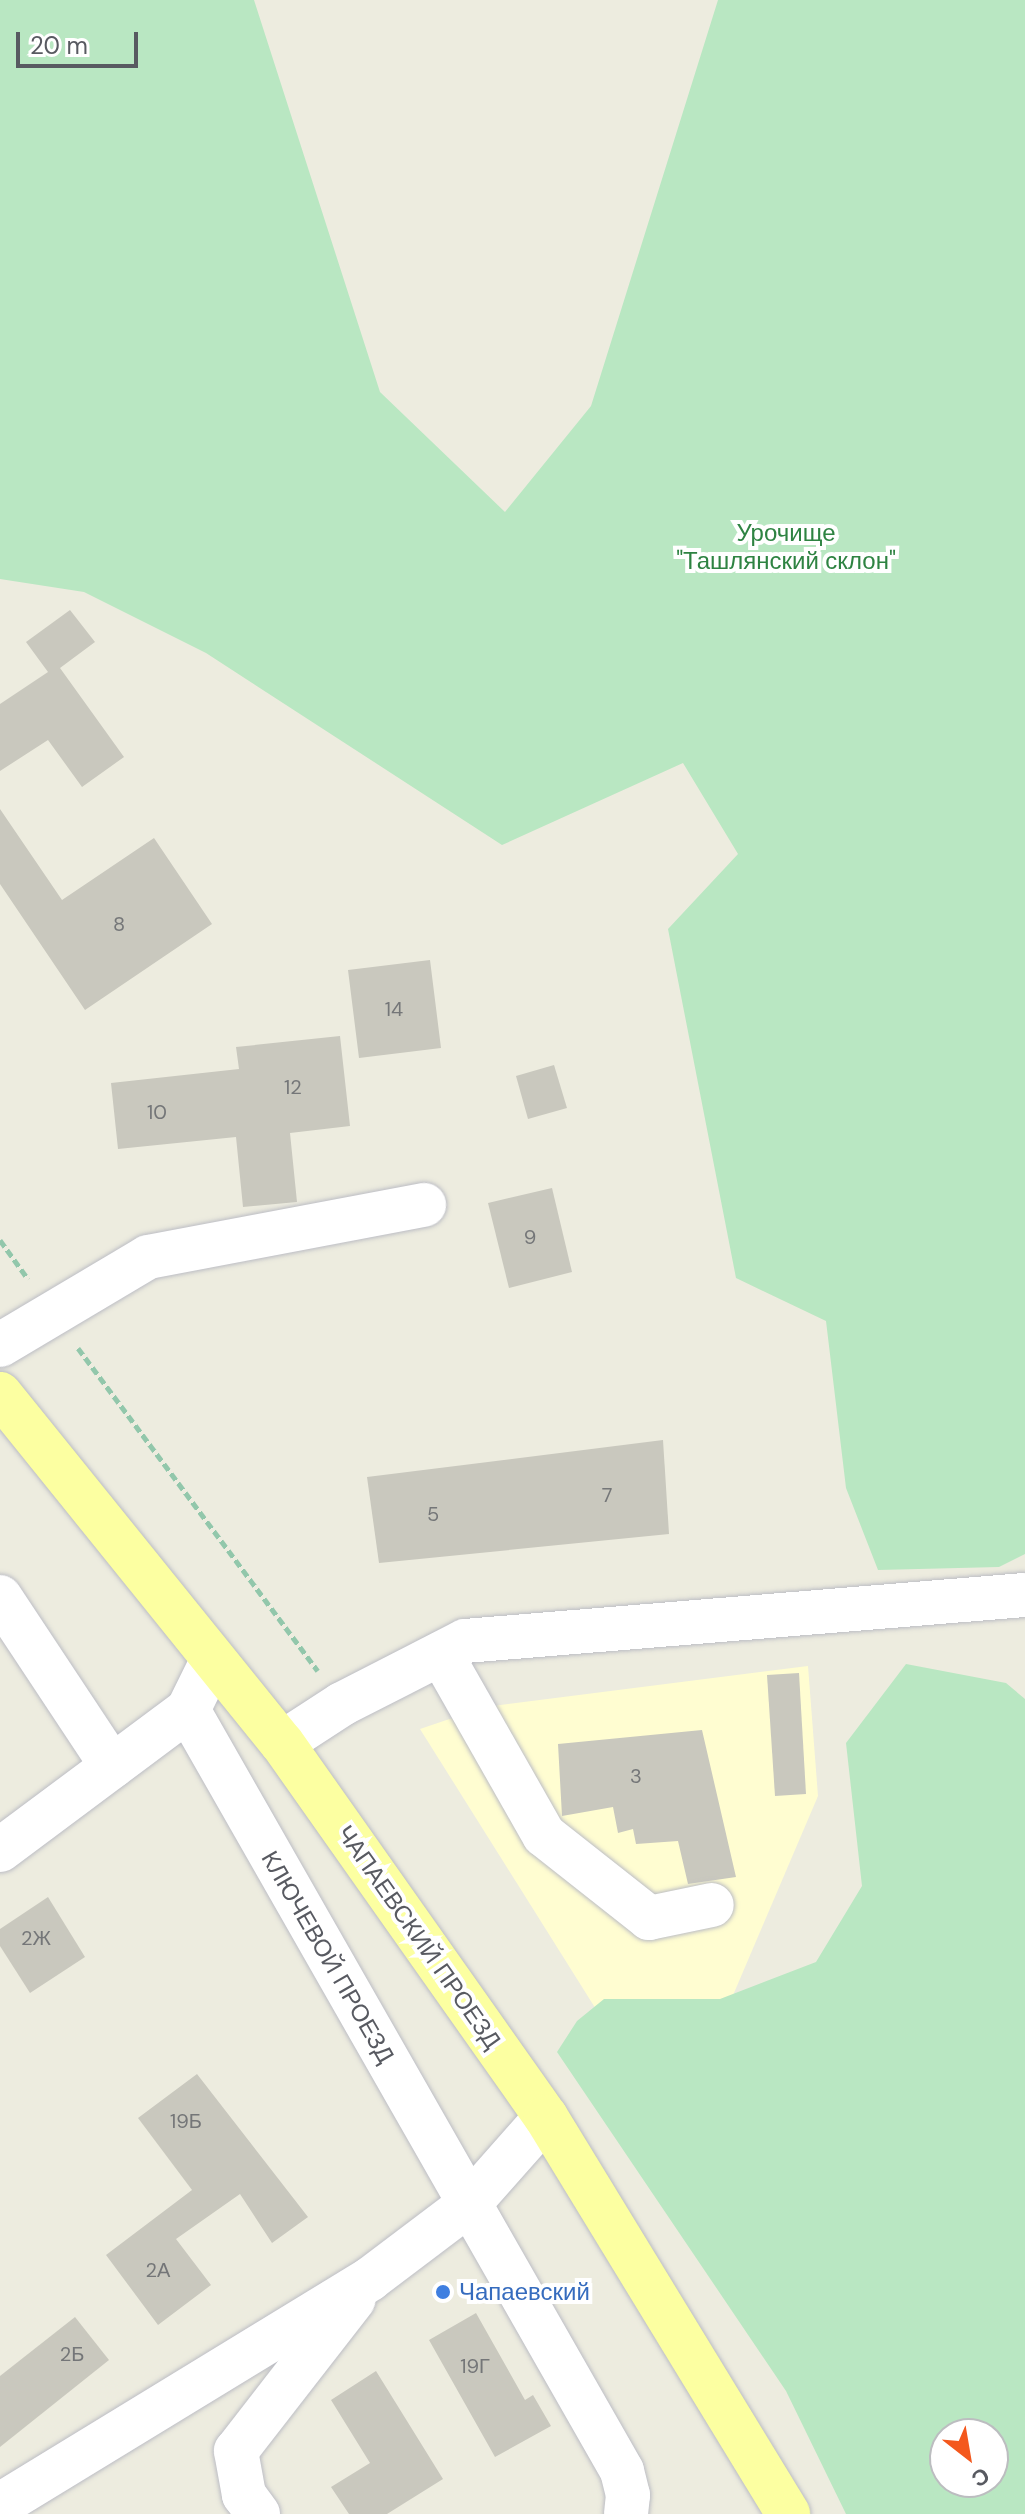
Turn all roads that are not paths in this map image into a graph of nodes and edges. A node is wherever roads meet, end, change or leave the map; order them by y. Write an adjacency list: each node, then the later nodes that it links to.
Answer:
1 (424, 1205): 2 (street)
2 (0, 1345)
3 (0, 1394): 7 (main road, ЧАПАЕВСКИЙ ПРОЕЗД)
4 (1025, 1595): 6 (street)
5 (0, 1597): 10 (street)
6 (441, 1654): 9 (street); 12 (street)
7 (213, 1659): 8 (street); 9 (main road, ЧАПАЕВСКИЙ ПРОЕЗД)
8 (188, 1710): 10 (street); 14 (street, КЛЮЧЕВОЙ ПРОЕЗД)
9 (282, 1743): 13 (main road, ЧАПАЕВСКИЙ ПРОЕЗД)
10 (112, 1766): 11 (street)
11 (0, 1850)
12 (712, 1905)
13 (546, 2117): 14 (street); 19 (main road, ЧАПАЕВСКИЙ ПРОЕЗД)
14 (469, 2204): 15 (street); 18 (street, КЛЮЧЕВОЙ ПРОЕЗД)
15 (370, 2279): 16 (street); 17 (street)
16 (0, 2505)
17 (258, 2514)
18 (626, 2514)
19 (788, 2514)

